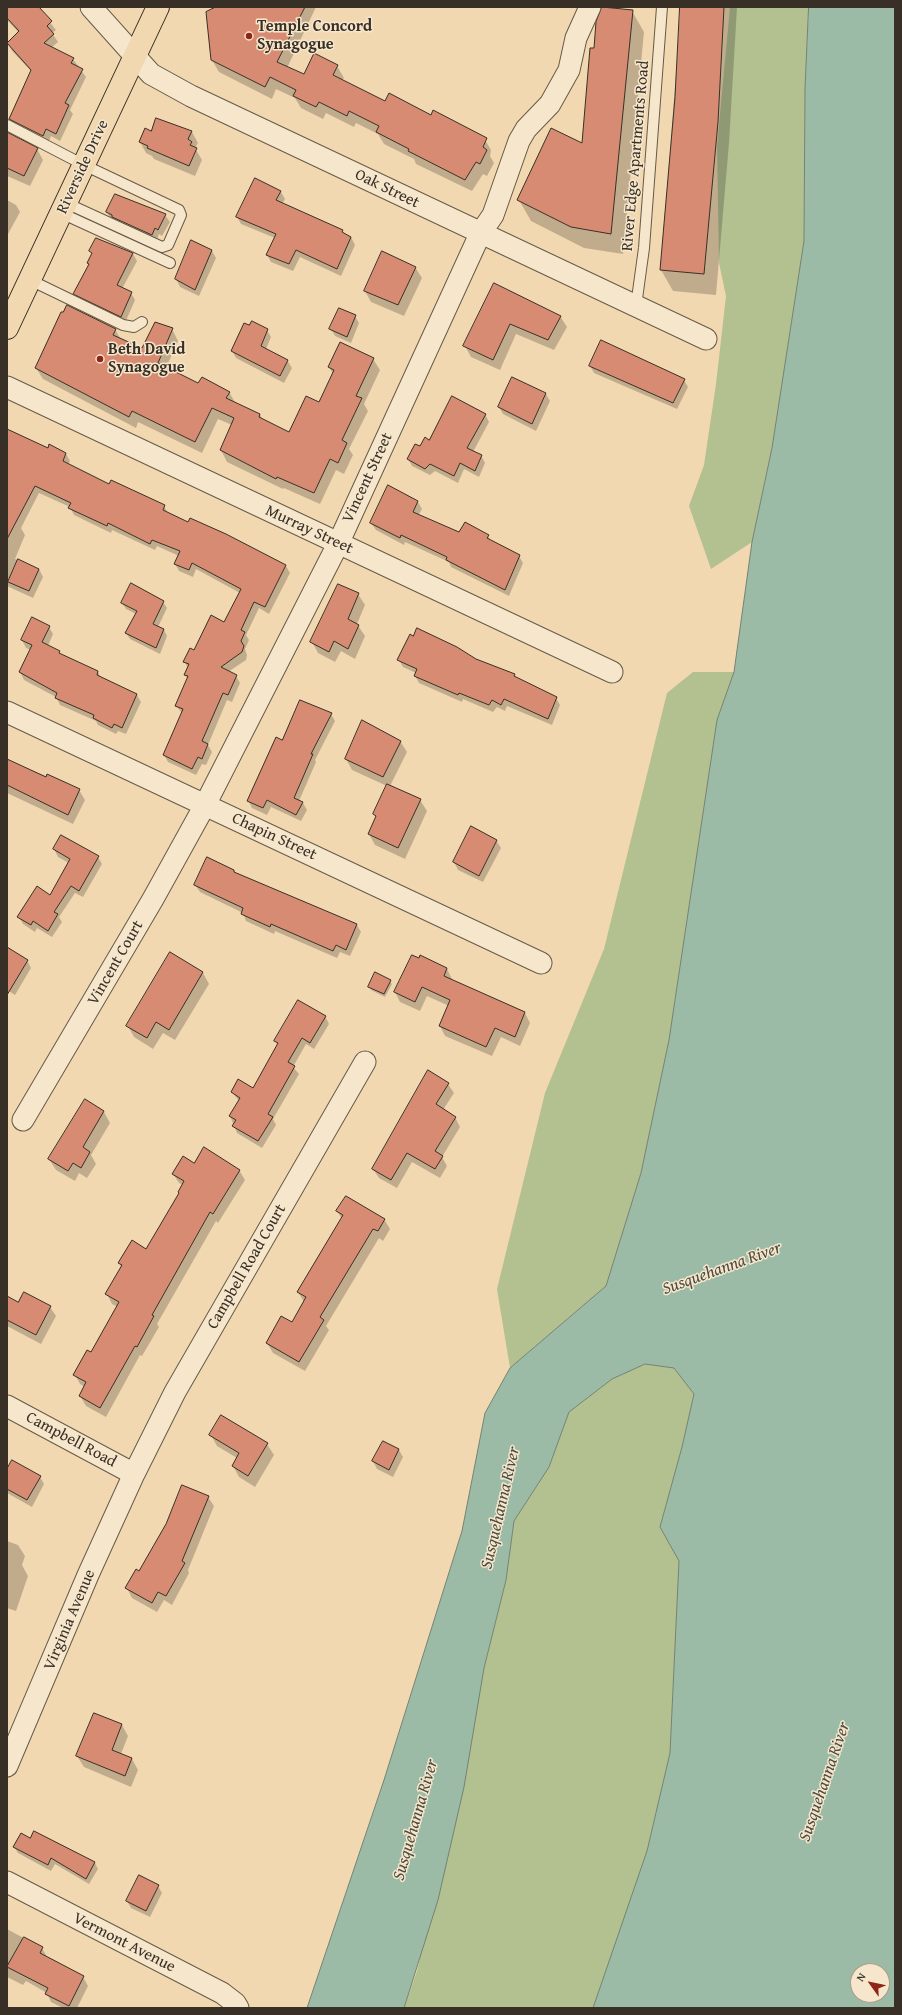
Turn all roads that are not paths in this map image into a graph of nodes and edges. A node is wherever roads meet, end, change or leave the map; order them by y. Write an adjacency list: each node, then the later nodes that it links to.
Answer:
1 (91, 7): 5 (street, Oak Street)
2 (158, 7): 5 (main road, Riverside Drive)
3 (590, 7): 9 (street, Vincent Street)
4 (662, 7): 12 (lane, River Edge Apartments Road)
5 (135, 56): 7 (main road, Riverside Drive); 9 (street, Oak Street)
6 (7, 126): 7 (lane)
7 (84, 165): 8 (main road, Riverside Drive); 8 (lane)
8 (63, 208): 10 (lane); 11 (main road, Riverside Drive)
9 (480, 234): 12 (street, Oak Street); 17 (street, Vincent Street)
10 (170, 263)
11 (30, 280): 13 (lane); 14 (main road, Riverside Drive)
12 (636, 306): 15 (street, Oak Street)
13 (142, 322)
14 (7, 328)
15 (706, 339)
16 (7, 387): 17 (street, Murray Street)
17 (338, 544): 18 (street, Murray Street); 20 (street, Vincent Street)
18 (612, 672)
19 (7, 712): 20 (street, Chapin Street)
20 (205, 805): 21 (street, Chapin Street); 23 (street, Vincent Court)
21 (541, 963)
22 (366, 1062): 25 (street, Campbell Road Court)
23 (23, 1120)
24 (7, 1406): 25 (street, Campbell Road)
25 (134, 1474): 26 (street, Virginia Avenue)
26 (7, 1766)
27 (7, 1882): 28 (street, Vermont Avenue)
28 (238, 2008)

